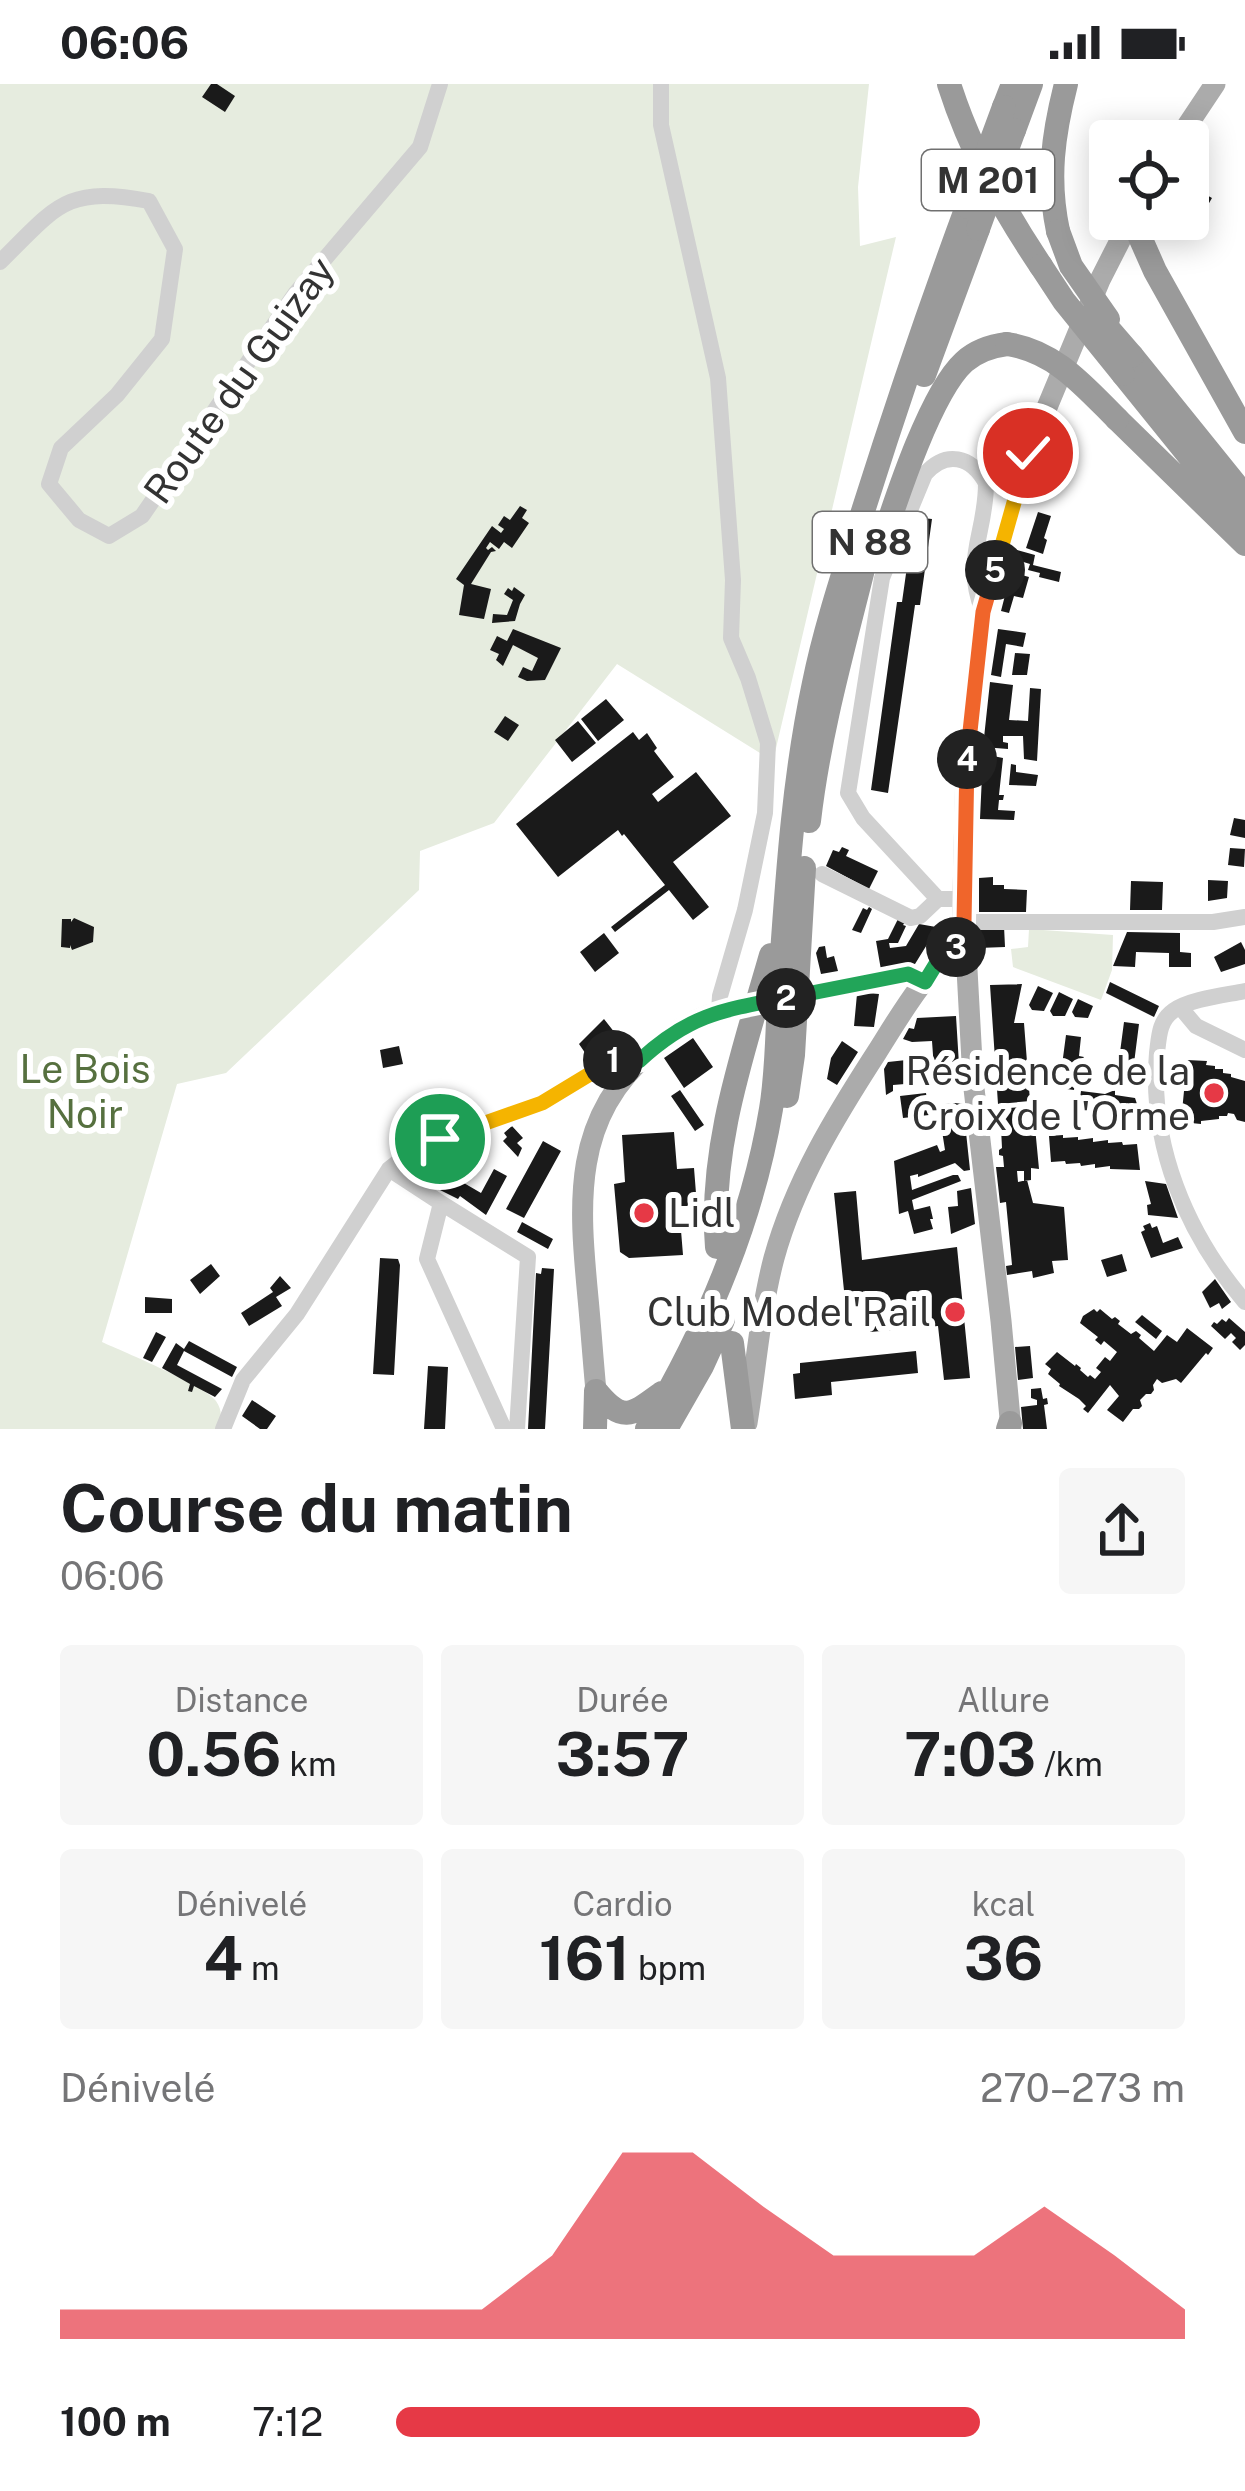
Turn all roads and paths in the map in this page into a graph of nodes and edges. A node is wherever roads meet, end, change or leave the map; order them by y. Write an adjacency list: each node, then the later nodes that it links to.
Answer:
1 (440, 84): 13 (street, Route du Guizay)
2 (661, 84): 29 (street)
3 (1031, 84): 7 (highway, N 88)
4 (1066, 84): 12 (highway)
5 (1215, 84): 8 (main road)
6 (954, 85): 12 (highway, M 201)
7 (1010, 107): 9 (highway, N 88, bridge)
8 (1191, 120)
9 (973, 218): 20 (highway, N 88); 23 (highway, N 88)
10 (1120, 240): 19 (main road)
11 (1141, 240): 15 (highway)
12 (1048, 249): 14 (highway, bridge); 14 (highway, M 201, bridge)
13 (0, 262)
14 (1126, 359): 16 (highway, M 201); 17 (highway, M 201)
15 (1245, 432)
16 (1245, 496)
17 (1245, 525)
18 (1245, 544): 20 (highway, bridge)
19 (983, 612): 22 (street); 25 (main road)
20 (831, 702): 45 (highway, N 88)
21 (823, 874): 22 (street)
22 (938, 899): 25 (street)
23 (785, 906): 34 (highway); 37 (highway, N 88)
24 (1245, 917): 25 (street)
25 (963, 921): 26 (main road); 39 (main road)
26 (925, 982): 29 (main road, bridge); 46 (main road)
27 (1245, 991): 28 (street)
28 (1180, 1007): 30 (street); 35 (street)
29 (727, 1009): 31 (main road)
30 (1245, 1049)
31 (639, 1061): 32 (street); 38 (main road)
32 (389, 1169): 33 (street); 40 (street)
33 (441, 1203): 41 (street); 42 (street)
34 (717, 1247)
35 (1245, 1302)
36 (732, 1343): 46 (highway)
37 (673, 1384): 38 (highway); 44 (highway, N 88)
38 (596, 1391): 43 (highway)
39 (1010, 1427)
40 (223, 1429)
41 (504, 1429)
42 (517, 1429)
43 (595, 1429)
44 (646, 1429)
45 (666, 1429)
46 (744, 1429)

